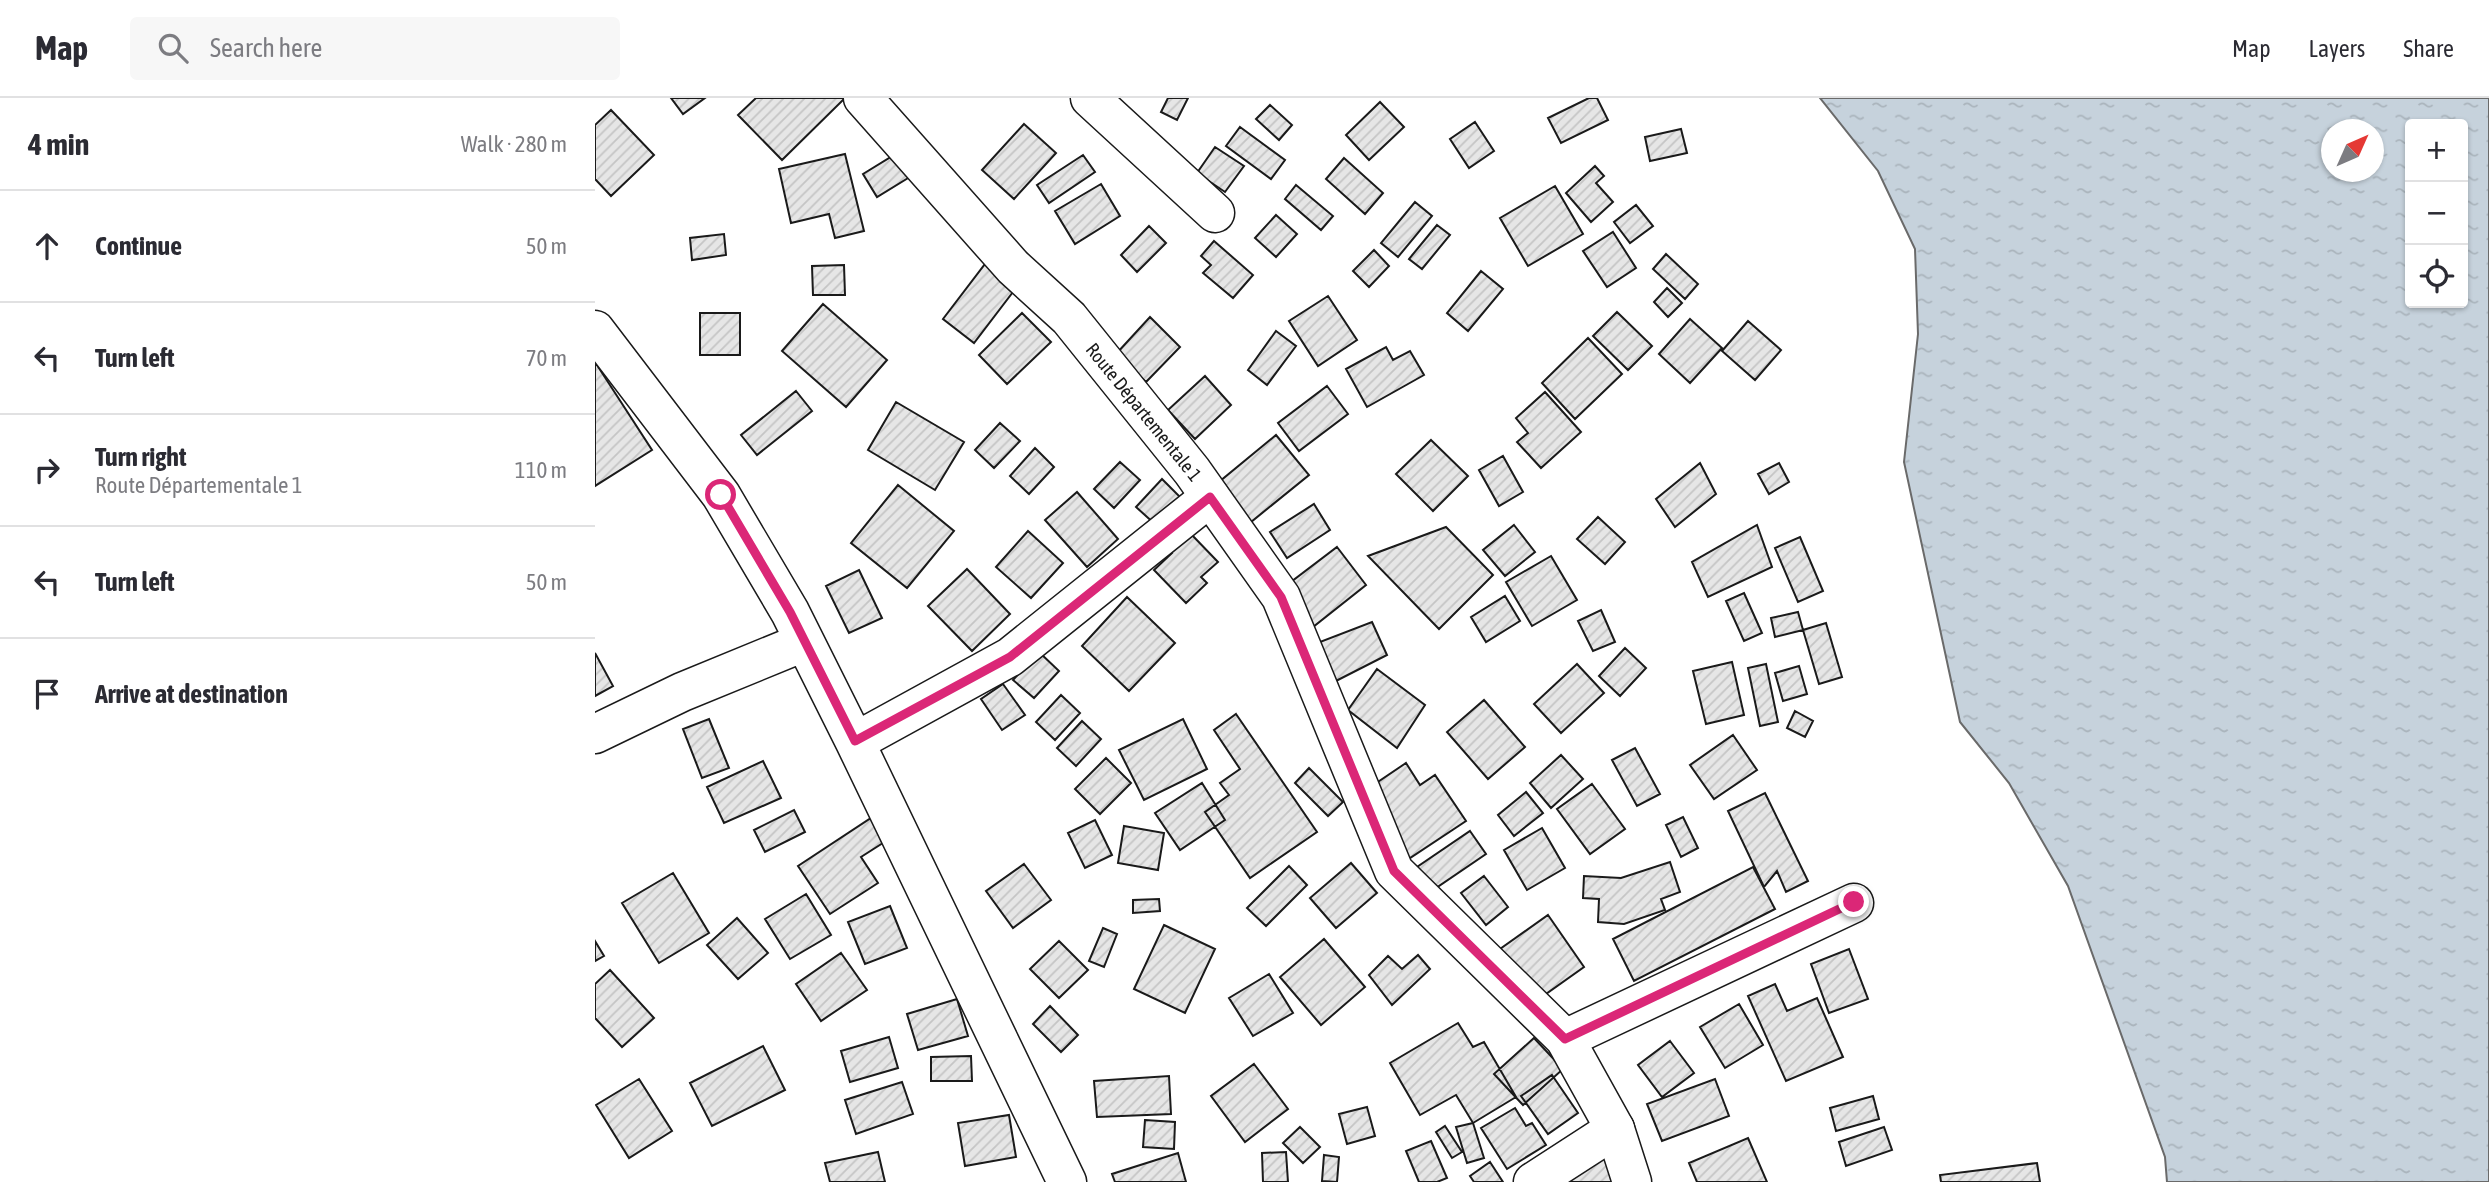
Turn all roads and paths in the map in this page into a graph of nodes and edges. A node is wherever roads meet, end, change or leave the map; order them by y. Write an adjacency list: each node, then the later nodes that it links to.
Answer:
1 (863, 98): 5 (street, Route Départementale 1)
2 (1090, 98): 3 (street)
3 (1215, 214)
4 (595, 330): 6 (street)
5 (1210, 497): 8 (street); 10 (street, Route Départementale 1)
6 (804, 642): 7 (street); 8 (street)
7 (595, 734)
8 (855, 741): 12 (street)
9 (1854, 902): 10 (street)
10 (1565, 1039): 11 (street, Route Départementale 1)
11 (1615, 1129): 13 (street); 14 (street, Route Départementale 1)
12 (1067, 1182)
13 (1533, 1182)
14 (1632, 1182)

